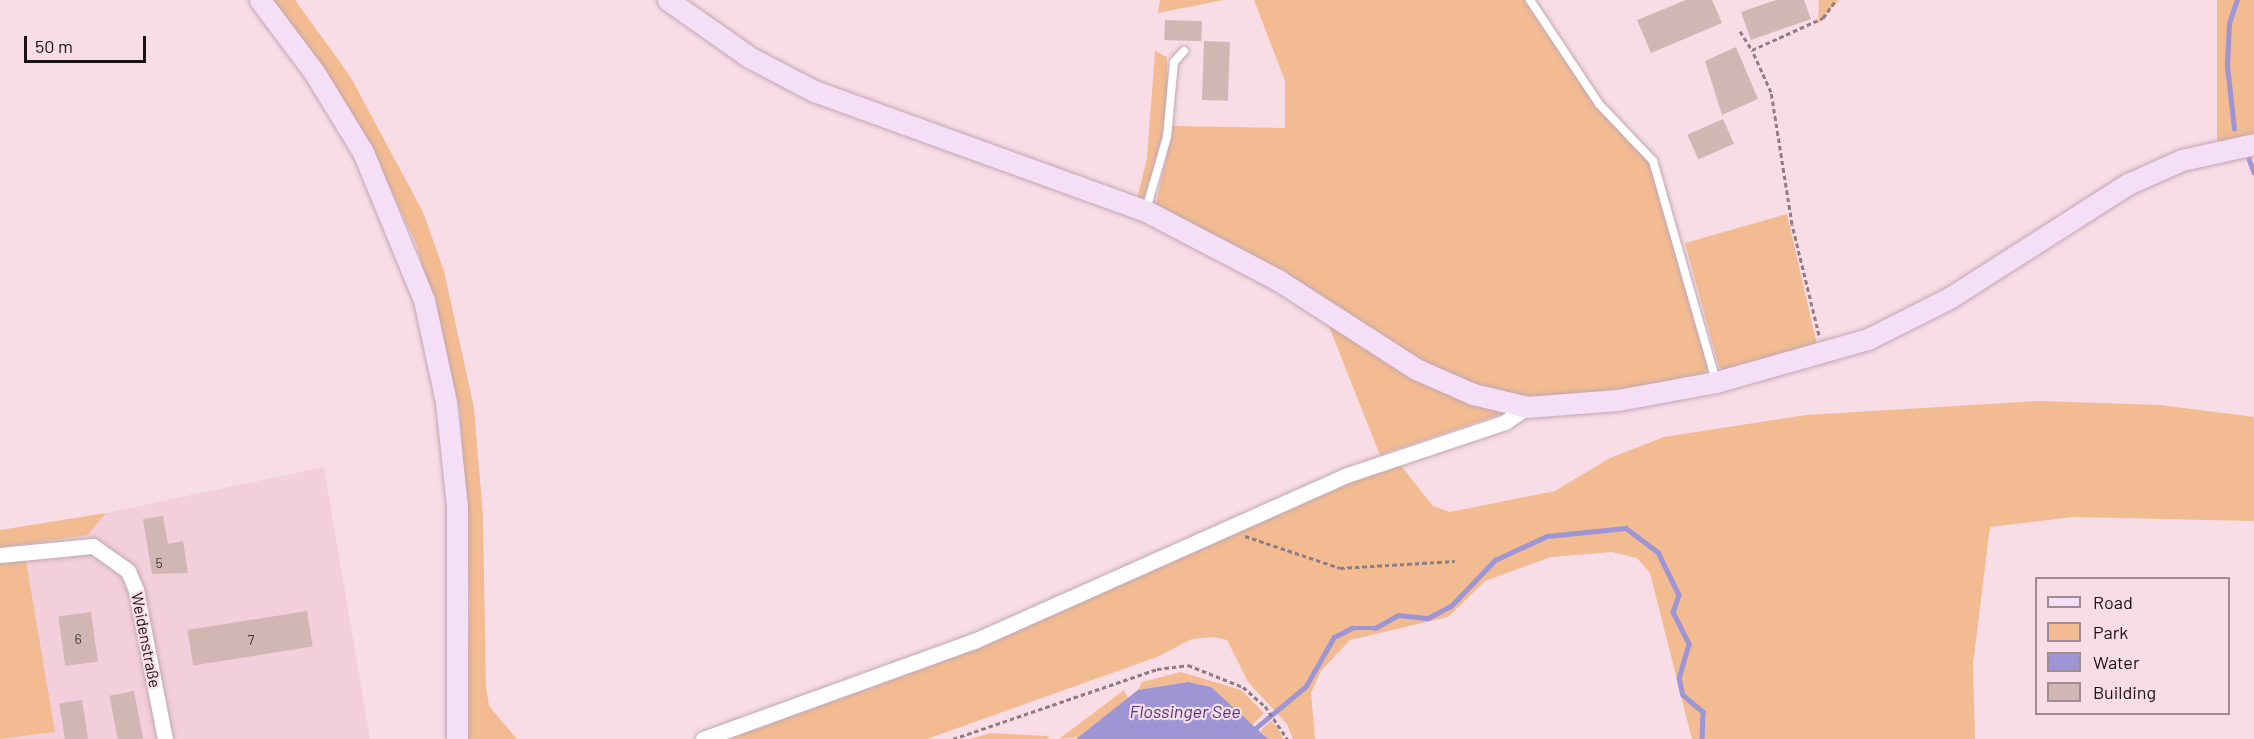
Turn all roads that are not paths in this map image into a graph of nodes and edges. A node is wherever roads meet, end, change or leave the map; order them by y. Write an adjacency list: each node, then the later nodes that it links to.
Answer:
1 (260, 0): 11 (main road)
2 (668, 0): 6 (main road)
3 (1530, 0): 7 (lane)
4 (1184, 51): 6 (lane)
5 (2254, 144): 7 (main road)
6 (1146, 211): 8 (main road)
7 (1716, 382): 8 (main road)
8 (1527, 408): 12 (street)
9 (0, 555): 10 (street, Weidenstraße)
10 (165, 739)
11 (457, 739)
12 (703, 739)

